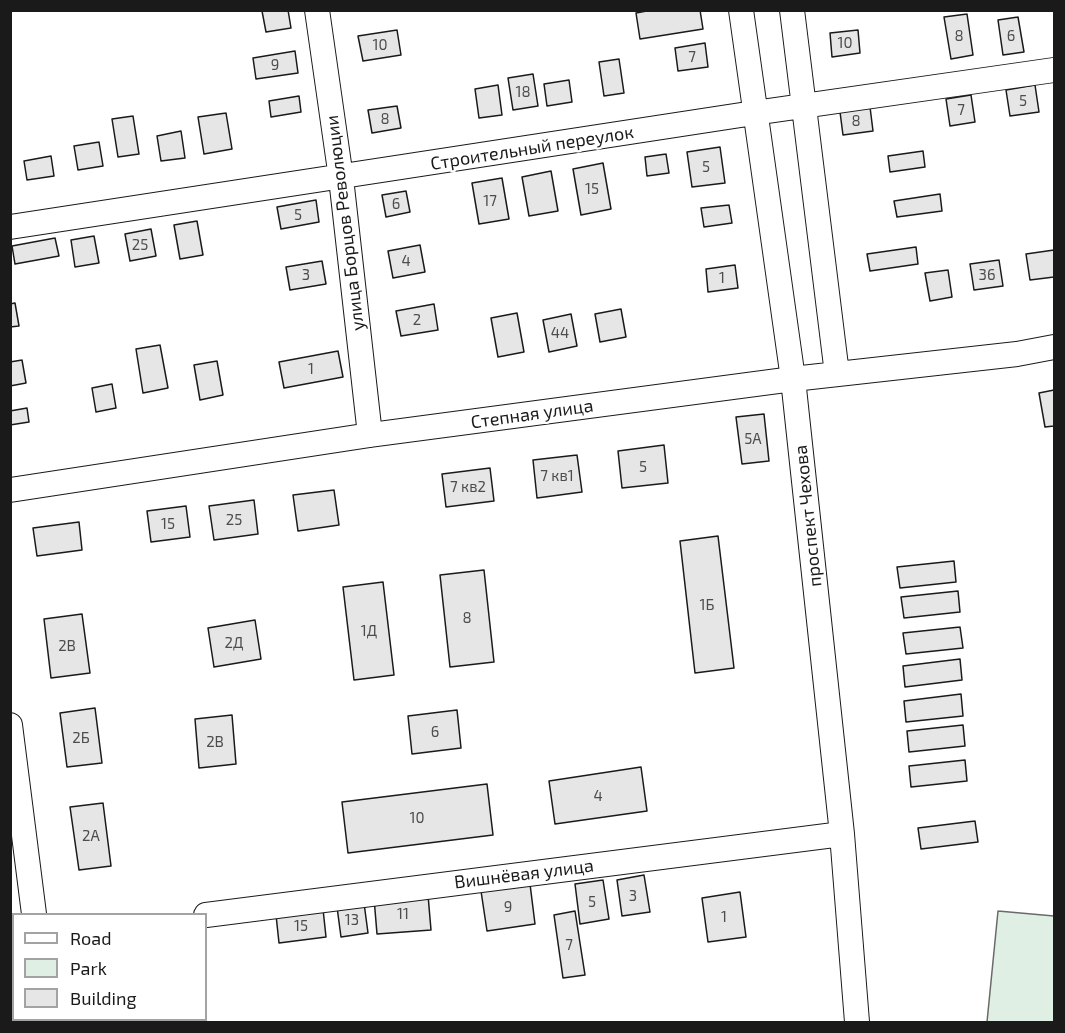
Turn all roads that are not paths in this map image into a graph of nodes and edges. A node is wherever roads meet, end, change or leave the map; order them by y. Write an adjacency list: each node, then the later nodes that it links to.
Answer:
1 (317, 10): 7 (street, улица Борцов Революции)
2 (741, 10): 6 (street, проспект Чехова)
3 (792, 10): 5 (street)
4 (1054, 70): 5 (street, Строительный переулок)
5 (804, 106): 6 (street, Строительный переулок); 10 (street)
6 (754, 113): 7 (street, Строительный переулок); 11 (street, проспект Чехова)
7 (341, 178): 8 (street, Строительный переулок); 12 (street, улица Борцов Революции)
8 (10, 227)
9 (1054, 347): 10 (street, Степная улица)
10 (837, 374): 11 (street, Степная улица)
11 (793, 379): 12 (street, Степная улица); 15 (street, проспект Чехова)
12 (370, 435): 13 (street, Степная улица)
13 (10, 490)
14 (10, 725): 16 (street)
15 (842, 834): 17 (street, Вишнёвая улица); 18 (street, проспект Чехова)
16 (34, 913)
17 (207, 915)
18 (857, 1023)

